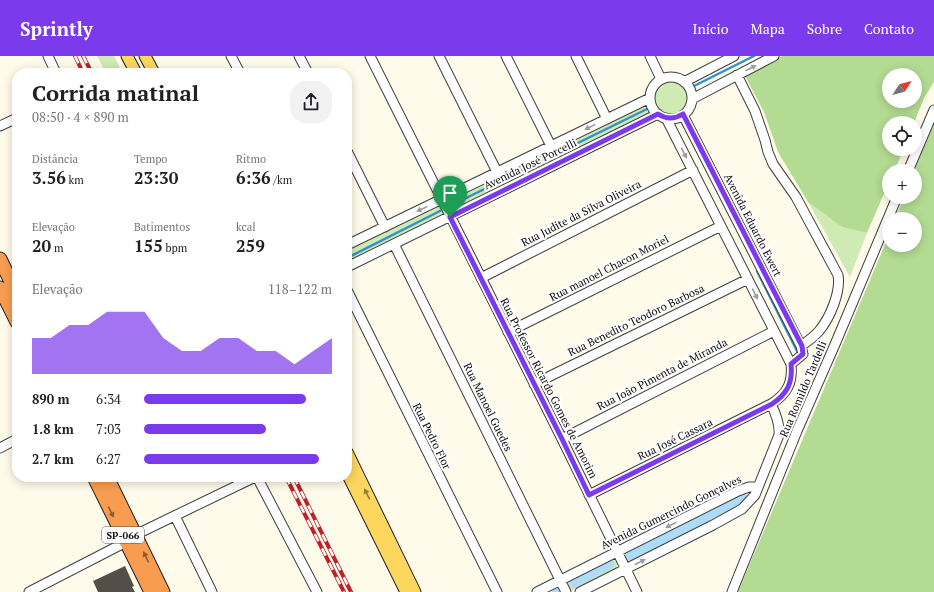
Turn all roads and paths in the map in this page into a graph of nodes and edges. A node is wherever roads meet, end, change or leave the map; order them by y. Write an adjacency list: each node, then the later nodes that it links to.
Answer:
1 (48, 56): 13 (street)
2 (127, 56): 14 (main road)
3 (145, 56): 15 (main road)
4 (232, 56): 16 (street)
5 (299, 56): 17 (street)
6 (370, 56): 34 (street, Rua Professor Ricardo Gomes de Amorim)
7 (439, 56): 33 (street)
8 (506, 56): 29 (street)
9 (576, 56): 26 (street)
10 (650, 56): 19 (street)
11 (774, 56): 18 (street, one-way to 11)
12 (728, 57): 20 (street)
13 (54, 68)
14 (133, 68)
15 (151, 68)
16 (238, 68)
17 (305, 68)
18 (737, 75): 22 (street); 49 (street)
19 (661, 79): 20 (street); 21 (street)
20 (684, 82): 22 (street)
21 (650, 98): 25 (street); 26 (street, Avenida José Porcelli)
22 (692, 99): 24 (street)
23 (934, 110): 31 (street)
24 (683, 114): 25 (street); 49 (street, Avenida Eduardo Ewert)
25 (662, 116): 32 (street, one-way to 32); 36 (street, Avenida José Porcelli)
26 (607, 119): 29 (street, Avenida José Porcelli, one-way to 29)
27 (12, 120): 28 (street)
28 (0, 126)
29 (551, 146): 33 (street, Avenida José Porcelli)
30 (352, 161): 38 (street)
31 (911, 164)
32 (693, 170): 37 (street); 43 (street, Rua Judite da Silva Oliveira)
33 (496, 172): 34 (street, Avenida José Porcelli)
34 (441, 200): 36 (street, Rua Professor Ricardo Gomes de Amorim); 38 (street, Avenida José Porcelli, one-way to 38)
35 (894, 204): 81 (street, Rua Romildo Tardelli)
36 (450, 217): 40 (street, Avenida José Porcelli); 43 (street, Rua Professor Ricardo Gomes de Amorim)
37 (721, 226): 44 (street); 48 (street, Rua manoel Chacon Moriel)
38 (385, 227): 39 (street, Avenida José Porcelli)
39 (352, 243)
40 (394, 244): 42 (street, Avenida José Porcelli); 68 (street, Rua Manoel Guedes)
41 (0, 259): 45 (highway)
42 (352, 265)
43 (481, 278): 48 (street, Rua Professor Ricardo Gomes de Amorim)
44 (748, 279): 47 (street, one-way to 47); 51 (street, Rua Benedito Teodoro Barbosa)
45 (11, 286)
46 (352, 300): 76 (street, Rua Pedro Flor)
47 (774, 331): 50 (street); 53 (street, Rua João Pimenta de Miranda)
48 (508, 332): 51 (street, Rua Professor Ricardo Gomes de Amorim)
49 (802, 346): 50 (street)
50 (791, 364): 52 (street, Rua José Cassara)
51 (534, 384): 53 (street, Rua Professor Ricardo Gomes de Amorim)
52 (772, 404): 62 (street); 63 (street, Rua José Cassara)
53 (562, 439): 63 (street, Rua Professor Ricardo Gomes de Amorim)
54 (12, 442): 55 (street)
55 (0, 448)
56 (352, 462): 75 (main road, one-way to 56)
57 (97, 482): 65 (highway, SP-066, one-way to 65)
58 (109, 482): 65 (highway, SP-066)
59 (246, 482): 64 (street)
60 (259, 482): 73 (street)
61 (351, 482): 74 (main road)
62 (758, 487): 66 (street, Avenida Gumercindo Gonçalves, one-way to 66); 67 (street, Avenida Gumercindo Gonçalves, one-way to 62)
63 (589, 495): 66 (street, Rua Professor Ricardo Gomes de Amorim)
64 (175, 516): 65 (street); 72 (street)
65 (131, 539): 69 (street); 70 (highway, SP-066); 71 (highway, SP-066, one-way to 65)
66 (617, 552): 67 (street, Rua Professor Ricardo Gomes de Amorim); 68 (street, Avenida Gumercindo Gonçalves)
67 (626, 569): 79 (street, Avenida Gumercindo Gonçalves); 80 (street, Rua Professor Ricardo Gomes de Amorim)
68 (560, 580): 77 (street, Avenida Gumercindo Gonçalves); 78 (street, Rua Manoel Guedes)
69 (29, 592)
70 (151, 592)
71 (163, 592)
72 (212, 592)
73 (317, 592)
74 (406, 592)
75 (415, 592)
76 (497, 592)
77 (537, 592)
78 (566, 592)
79 (580, 592)
80 (637, 592)
81 (732, 592)

